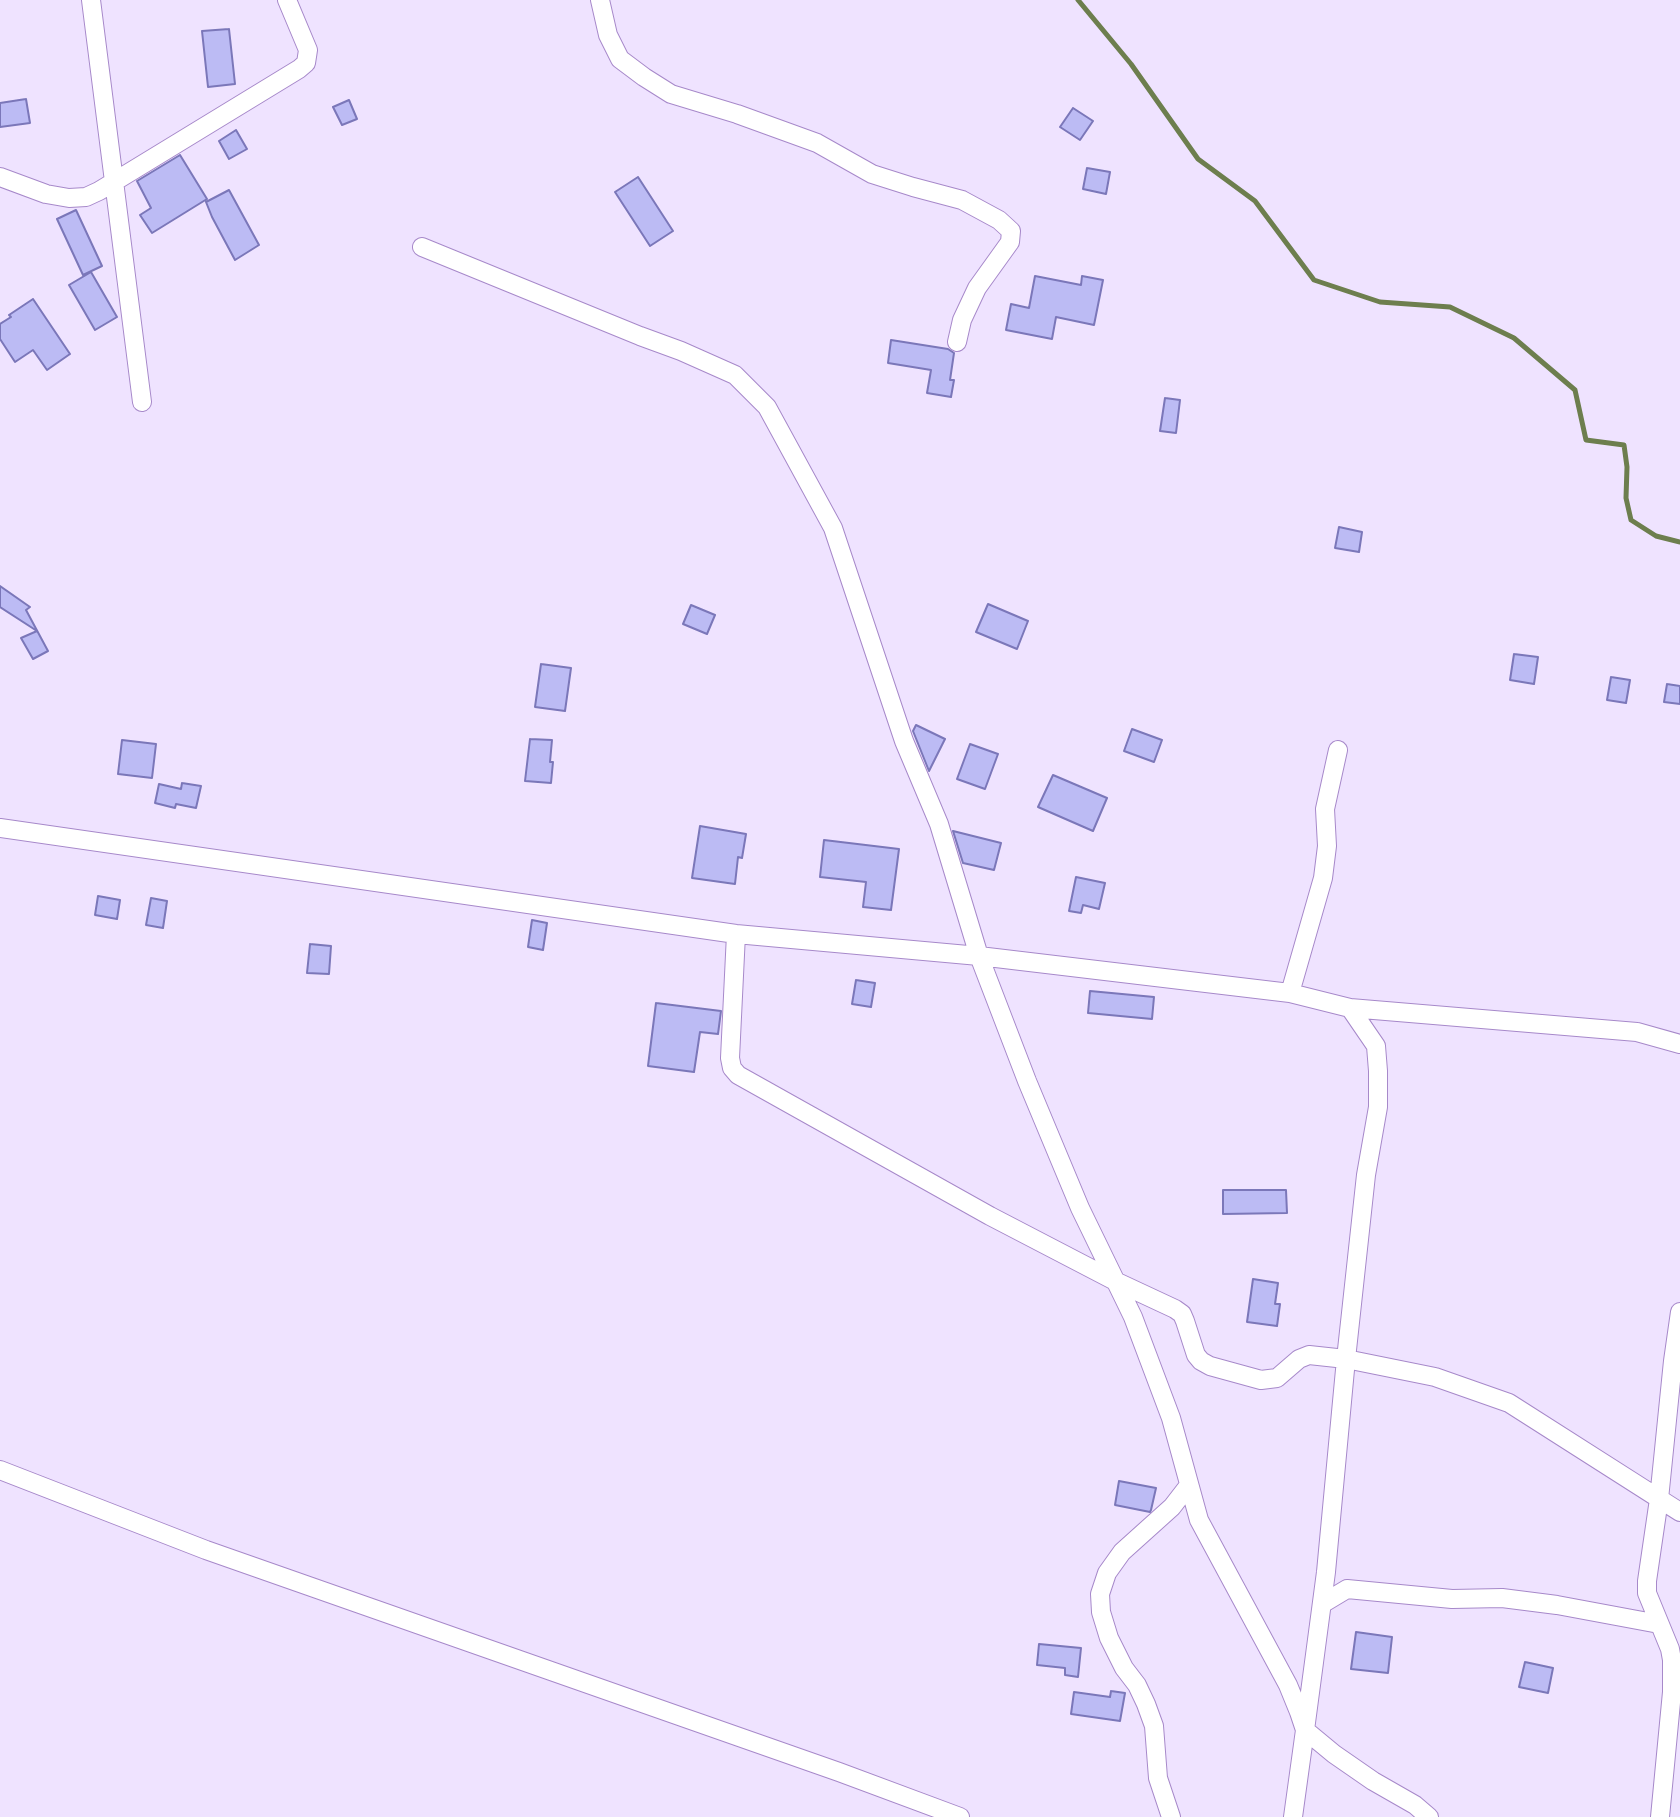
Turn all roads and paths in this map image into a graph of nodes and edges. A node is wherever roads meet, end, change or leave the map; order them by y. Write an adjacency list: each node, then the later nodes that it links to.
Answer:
1 (91, 0): 5 (street)
2 (287, 0): 5 (street)
3 (600, 0): 7 (street)
4 (0, 177): 5 (street)
5 (114, 181): 8 (street)
6 (422, 247): 12 (street)
7 (957, 342)
8 (142, 402)
9 (1338, 750): 13 (street)
10 (0, 828): 11 (street)
11 (736, 934): 12 (street); 16 (street)
12 (979, 956): 13 (street); 16 (street)
13 (1290, 993): 14 (street)
14 (1350, 1008): 15 (street); 18 (street)
15 (1680, 1044)
16 (1115, 1280): 18 (street); 20 (street)
17 (1680, 1312): 21 (street)
18 (1346, 1359): 21 (street); 23 (street)
19 (0, 1470): 28 (street)
20 (1189, 1485): 27 (street); 29 (street)
21 (1659, 1499): 22 (street); 26 (street)
22 (1680, 1512)
23 (1326, 1572): 24 (street); 25 (street)
24 (1346, 1589): 25 (street); 26 (street)
25 (1322, 1604): 27 (street)
26 (1659, 1624): 32 (street)
27 (1305, 1730): 30 (street); 31 (street)
28 (960, 1817)
29 (1171, 1817)
30 (1293, 1817)
31 (1429, 1817)
32 (1660, 1817)

